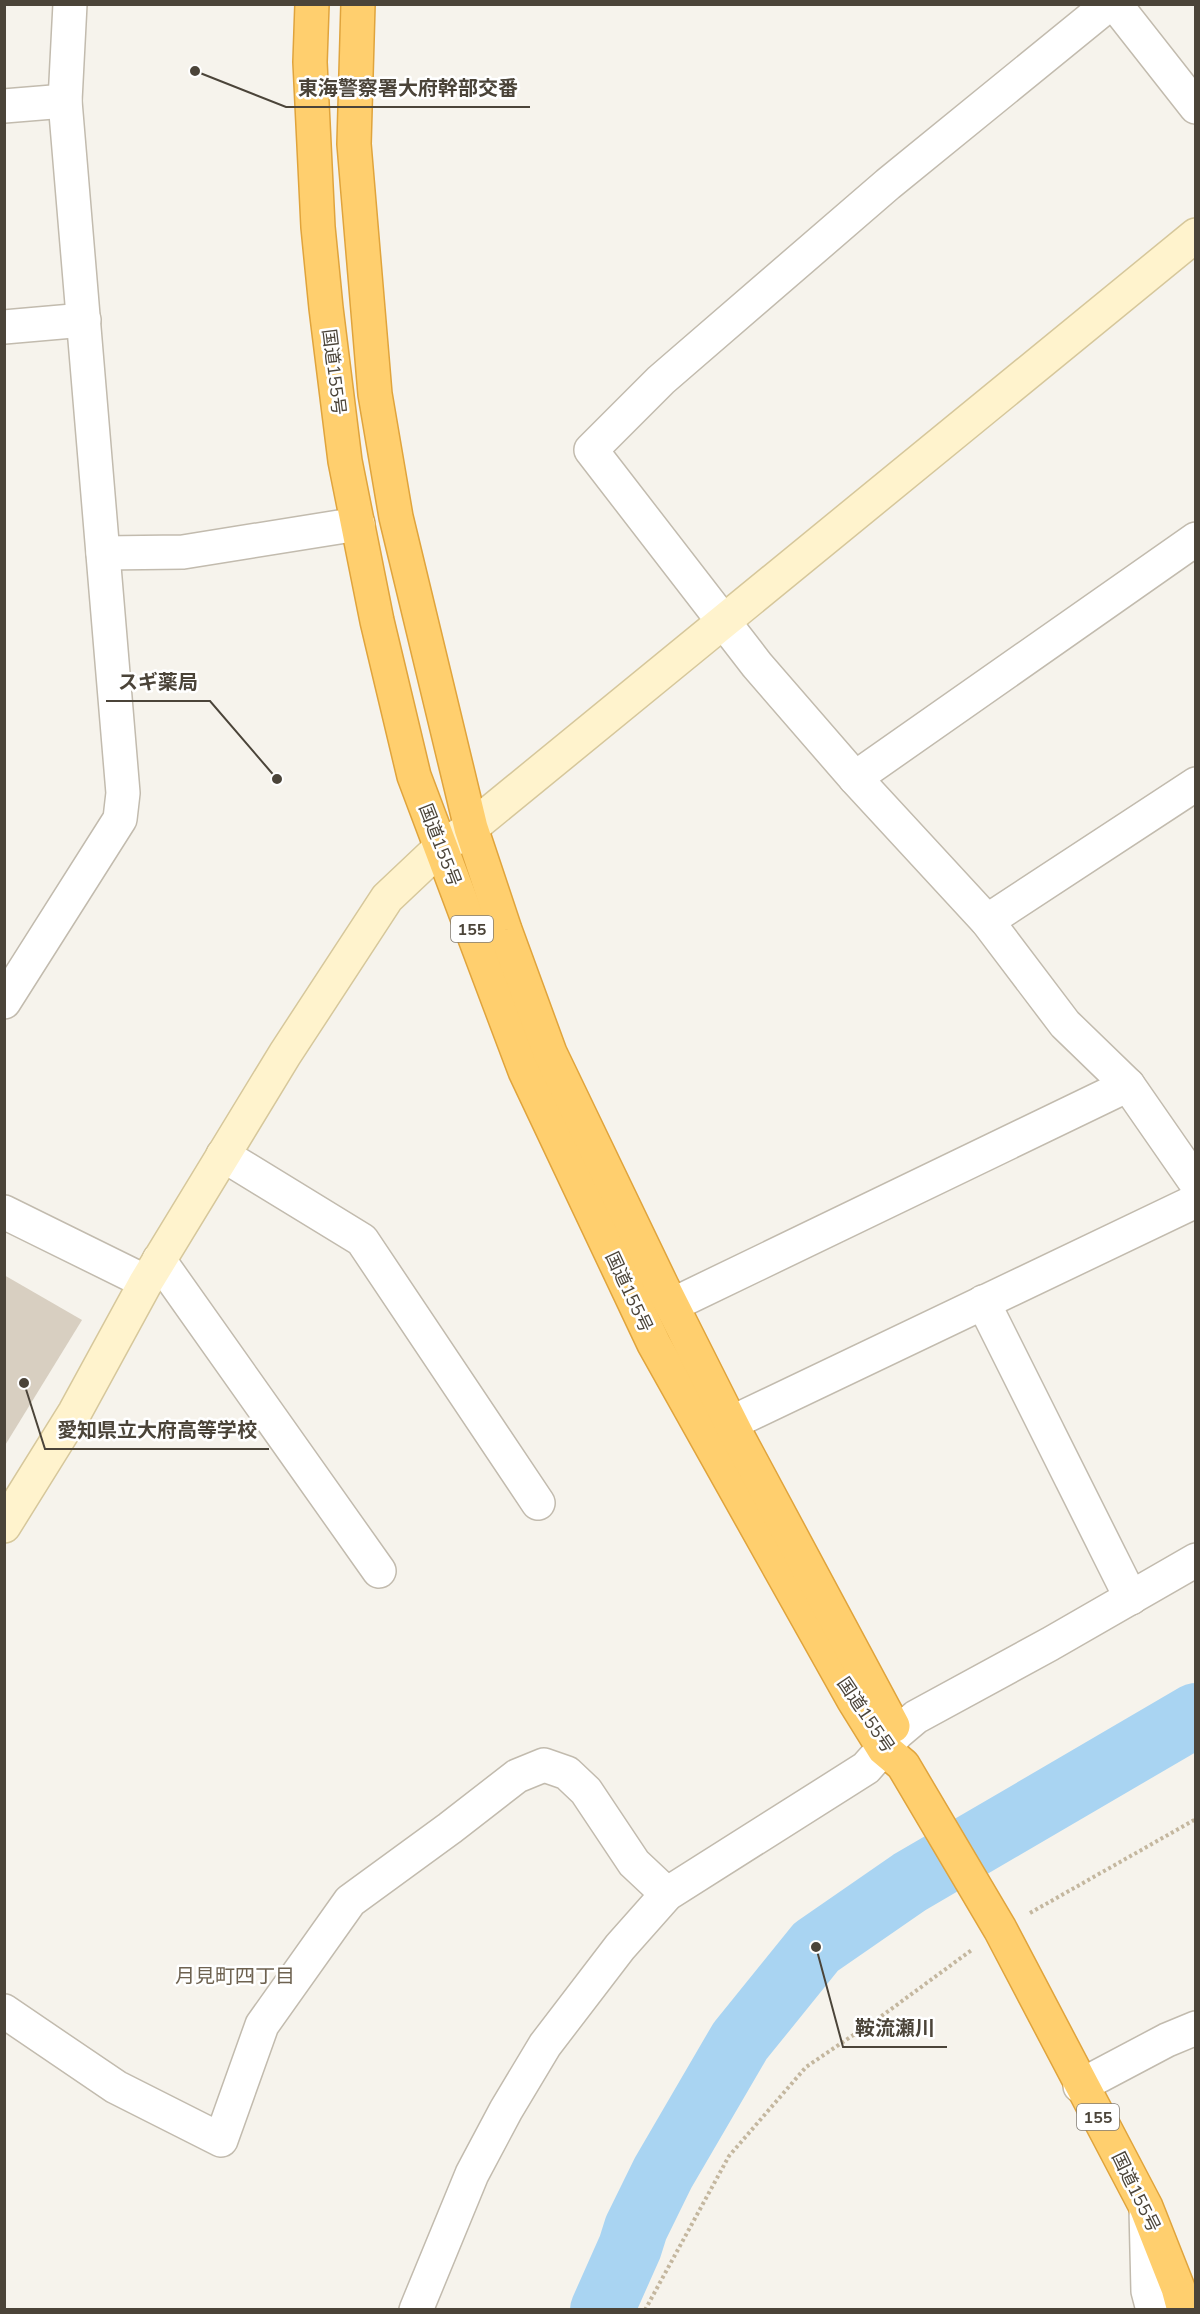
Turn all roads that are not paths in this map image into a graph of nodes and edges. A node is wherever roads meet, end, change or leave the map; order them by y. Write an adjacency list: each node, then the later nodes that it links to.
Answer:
1 (70, 4): 6 (street)
2 (312, 4): 12 (highway, 国道155号 / 155)
3 (358, 4): 18 (highway, 国道155号 / 155)
4 (1109, 4): 15 (street)
5 (1115, 4): 8 (street)
6 (65, 101): 7 (street); 10 (street)
7 (4, 106)
8 (1196, 107)
9 (1196, 235): 15 (street)
10 (84, 320): 11 (street); 14 (street)
11 (4, 327)
12 (358, 524): 14 (street); 19 (highway, 国道155号 / 155)
13 (1196, 539): 16 (street)
14 (103, 553): 21 (street)
15 (725, 622): 16 (street); 18 (street)
16 (855, 778): 20 (street)
17 (1196, 784): 20 (street)
18 (471, 828): 19 (street); 29 (highway, 国道155号 / 155)
19 (441, 847): 23 (street); 36 (highway, 国道155号 / 155)
20 (987, 921): 22 (street)
21 (4, 1002)
22 (1128, 1085): 24 (street); 29 (street)
23 (223, 1155): 27 (street); 31 (street)
24 (1196, 1183)
25 (1196, 1201): 28 (street)
26 (4, 1212): 27 (street)
27 (153, 1271): 32 (street); 34 (street)
28 (983, 1302): 30 (street); 35 (street)
29 (672, 1305): 30 (highway, 国道155号 / 155)
30 (731, 1423): 36 (highway, 国道155号 / 155)
31 (537, 1503)
32 (4, 1526)
33 (1196, 1560): 35 (street)
34 (379, 1571)
35 (1131, 1598): 36 (street)
36 (898, 1755): 37 (street); 40 (highway, 国道155号 / 155)
37 (667, 1894): 38 (street); 43 (street)
38 (4, 2011)
39 (1196, 2028): 40 (street)
40 (1080, 2086): 41 (highway, 国道155号 / 155)
41 (1146, 2207): 42 (highway, 国道155号 / 155); 44 (street)
42 (1185, 2302)
43 (416, 2310)
44 (1153, 2310)

